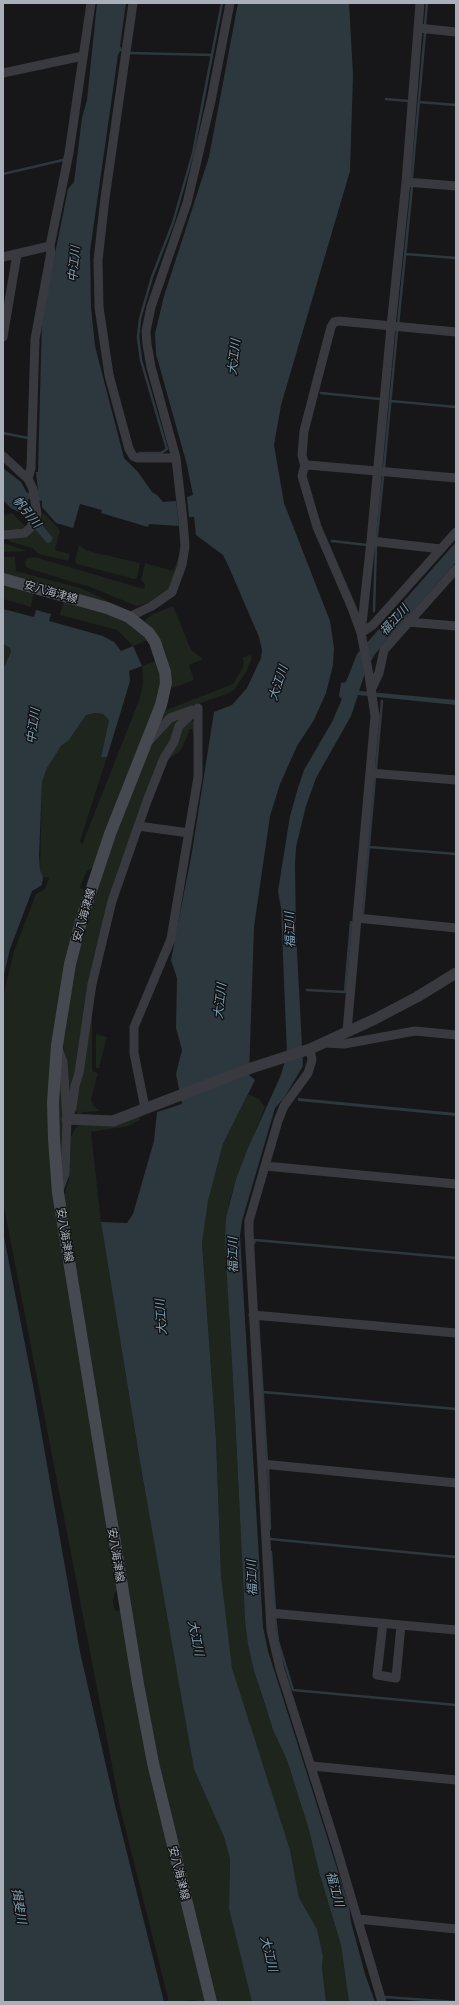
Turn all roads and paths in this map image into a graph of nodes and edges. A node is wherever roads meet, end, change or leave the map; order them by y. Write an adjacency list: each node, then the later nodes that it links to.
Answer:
1 (91, 3): 7 (street)
2 (133, 3): 18 (street)
3 (230, 3): 18 (street)
4 (420, 3): 5 (street)
5 (418, 28): 6 (street); 9 (street)
6 (456, 32)
7 (83, 56): 8 (street); 11 (street)
8 (3, 73)
9 (406, 182): 10 (street); 14 (street)
10 (456, 186)
11 (50, 246): 12 (street); 22 (street)
12 (17, 254): 13 (street); 16 (street)
13 (3, 257)
14 (391, 327): 15 (street); 19 (street); 20 (street)
15 (456, 332)
16 (3, 336)
17 (3, 456): 22 (street)
18 (176, 458): 29 (street)
19 (308, 465): 20 (street); 32 (street)
20 (378, 472): 21 (street); 25 (street)
21 (456, 478)
22 (28, 479): 24 (street)
23 (456, 532): 26 (street)
24 (3, 535)
25 (375, 542): 26 (street); 32 (street)
26 (441, 549): 32 (street)
27 (456, 569): 30 (street)
28 (3, 579): 29 (main road, 安八海津線)
29 (130, 617): 35 (main road, 安八海津線)
30 (408, 622): 31 (street); 33 (street)
31 (456, 626)
32 (361, 637): 33 (street)
33 (372, 693): 36 (street)
34 (198, 708): 35 (street); 38 (street); 39 (street)
35 (145, 747): 46 (main road, 安八海津線)
36 (370, 773): 37 (street); 40 (street)
37 (456, 780)
38 (138, 826): 39 (street); 49 (street)
39 (189, 833): 48 (street)
40 (357, 918): 41 (street); 43 (street)
41 (456, 928)
42 (456, 974): 43 (street)
43 (347, 1031): 45 (street)
44 (456, 1035): 45 (street)
45 (323, 1043): 47 (street)
46 (57, 1045): 49 (street); 52 (main road, 安八海津線)
47 (310, 1049): 48 (street); 50 (street)
48 (145, 1108): 49 (street)
49 (67, 1119): 52 (street)
50 (265, 1166): 51 (street); 53 (street)
51 (456, 1184)
52 (58, 1193): 65 (main road, 安八海津線)
53 (253, 1314): 54 (street); 55 (street)
54 (456, 1333)
55 (262, 1464): 56 (street); 57 (street)
56 (456, 1483)
57 (270, 1613): 58 (street); 61 (street)
58 (383, 1623): 59 (street); 59 (street)
59 (401, 1625): 60 (street)
60 (456, 1630)
61 (312, 1766): 62 (street); 63 (street)
62 (456, 1780)
63 (358, 1919): 64 (street); 66 (street)
64 (456, 1929)
65 (211, 2002)
66 (382, 2002)

